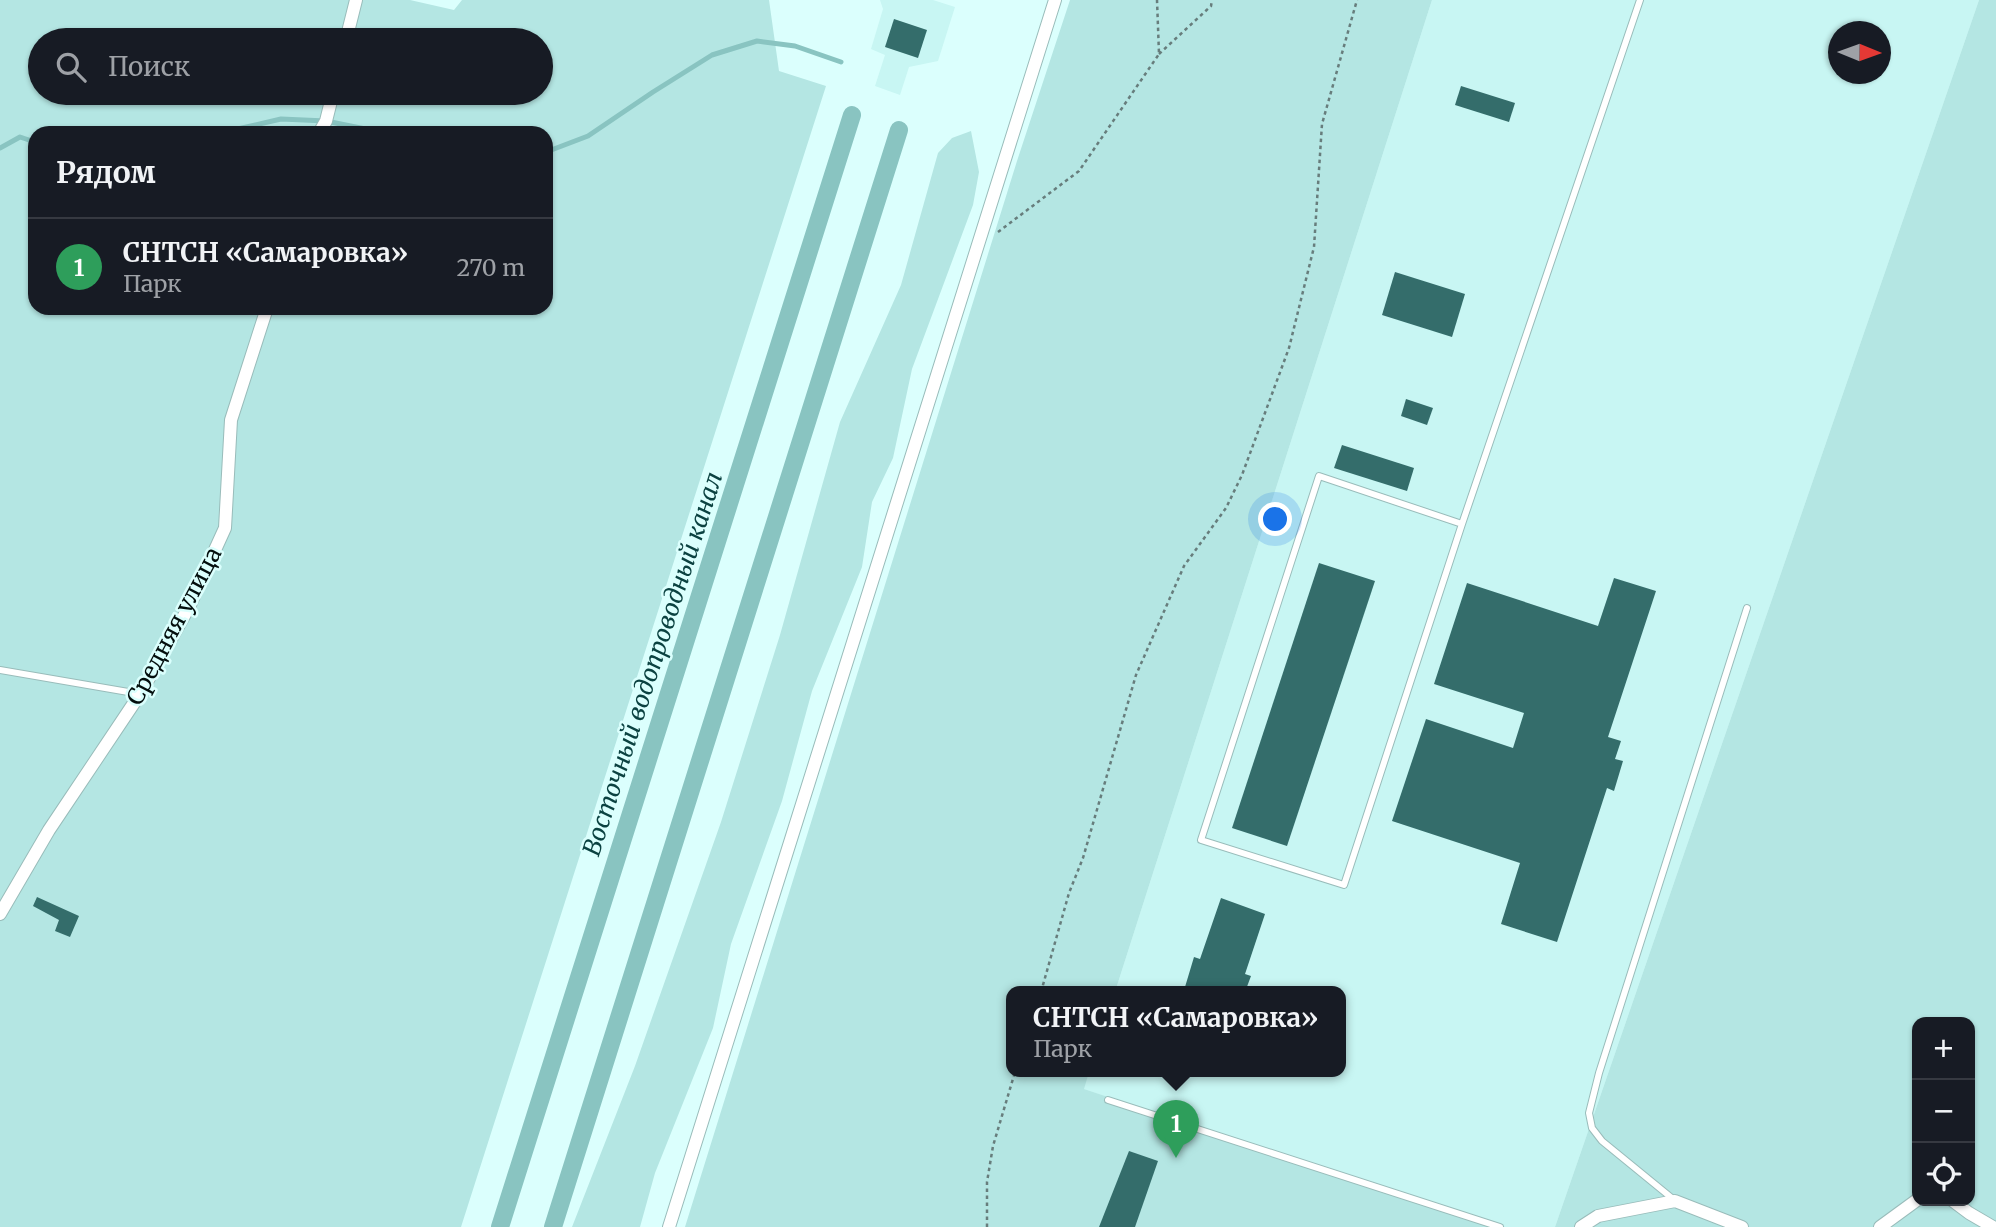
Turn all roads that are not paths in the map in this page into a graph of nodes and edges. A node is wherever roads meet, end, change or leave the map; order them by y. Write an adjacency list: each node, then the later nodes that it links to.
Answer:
1 (356, 0): 4 (street)
2 (1055, 0): 17 (street)
3 (1640, 0): 8 (lane)
4 (349, 28)
5 (330, 105): 6 (street)
6 (324, 126)
7 (265, 315): 11 (street, Средняя улица)
8 (1462, 524): 8 (lane)
9 (1747, 608): 14 (lane)
10 (0, 670): 11 (lane)
11 (140, 694): 12 (street, Средняя улица)
12 (0, 914)
13 (1108, 1100): 18 (lane)
14 (1675, 1200): 19 (street); 20 (street)
15 (1912, 1204): 21 (street)
16 (1960, 1206): 22 (street)
17 (669, 1227)
18 (1500, 1227)
19 (1581, 1227)
20 (1742, 1227)
21 (1880, 1227)
22 (1993, 1227)

